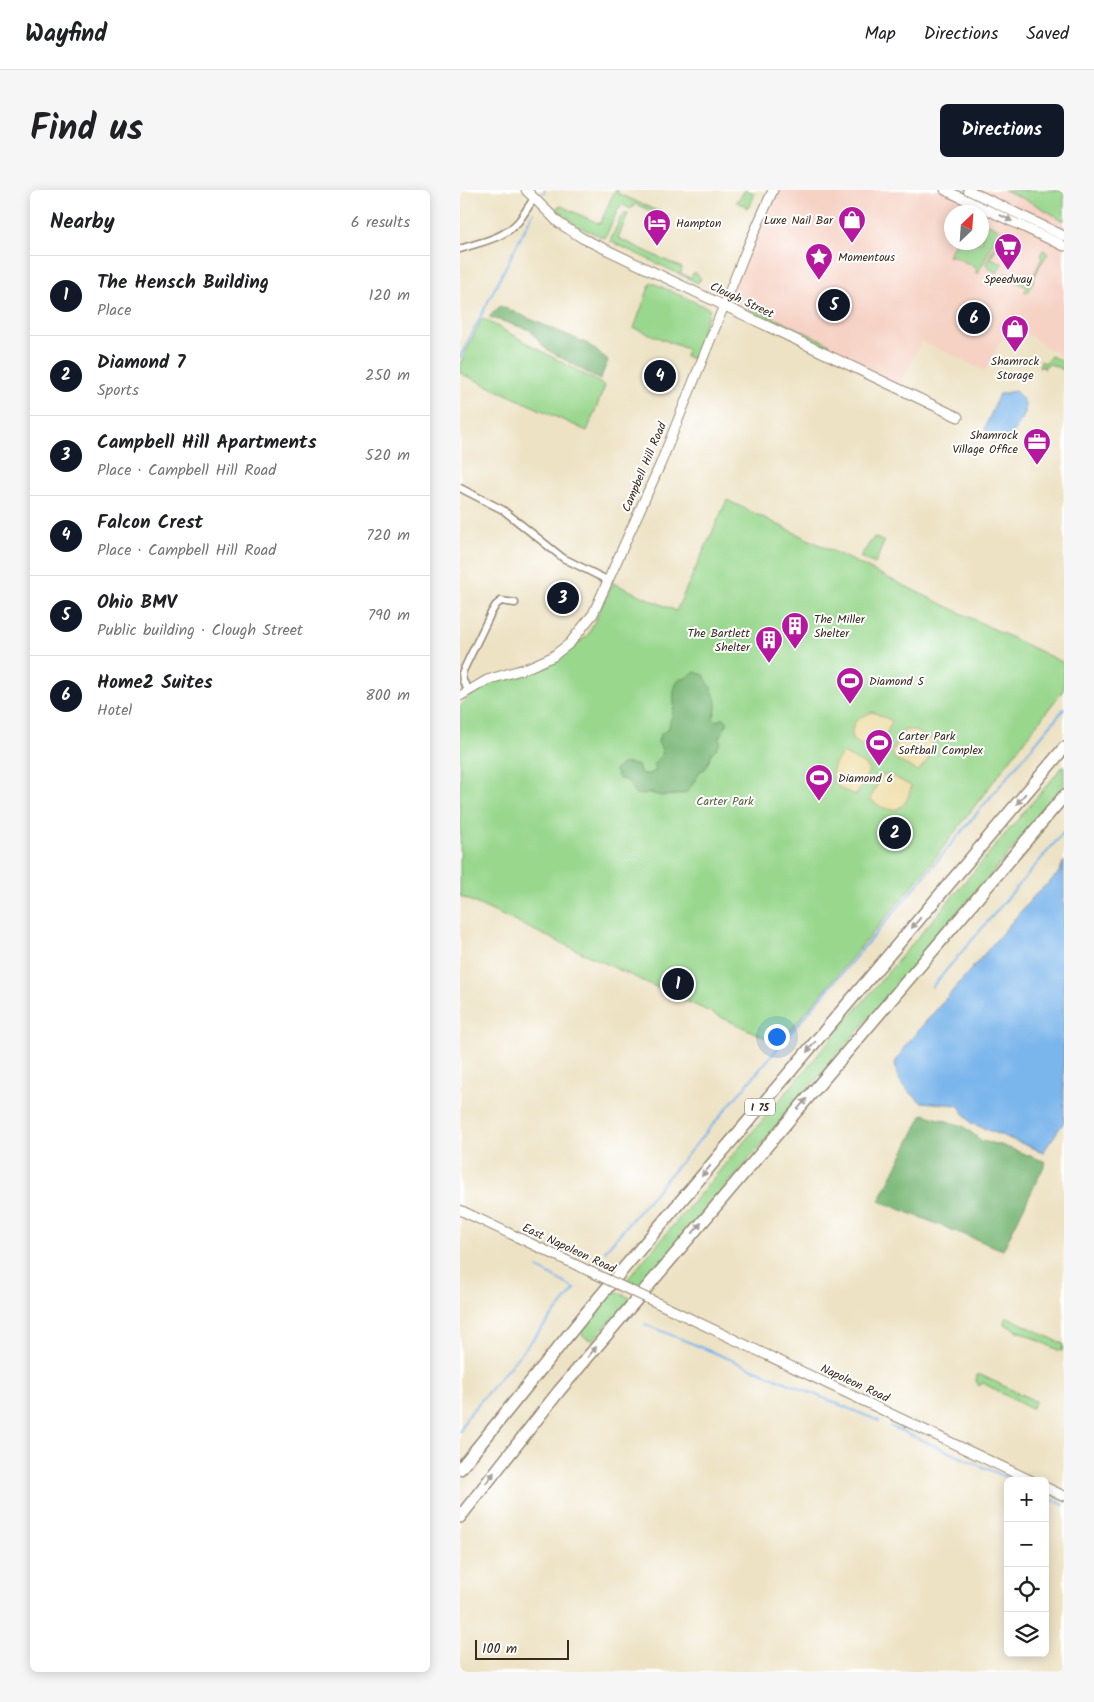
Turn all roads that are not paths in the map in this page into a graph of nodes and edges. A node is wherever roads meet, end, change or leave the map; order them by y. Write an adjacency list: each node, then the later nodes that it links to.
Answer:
1 (526, 190): 5 (street, Clough Street)
2 (773, 190): 9 (street, Campbell Hill Road)
3 (945, 190): 7 (street, one-way to 7)
4 (968, 190): 6 (street)
5 (534, 199): 8 (street); 9 (street, Clough Street)
6 (1064, 236)
7 (1064, 246)
8 (460, 249)
9 (724, 305): 10 (street, Clough Street); 12 (street, Campbell Hill Road)
10 (958, 416)
11 (460, 488): 12 (street)
12 (607, 580): 14 (street, Campbell Hill Road)
13 (515, 603): 14 (street)
14 (468, 690): 15 (street, Campbell Hill Road)
15 (460, 696)
16 (1064, 741): 18 (highway)
17 (1064, 748): 18 (highway, I 75)
18 (1039, 778): 22 (highway, I 75, one-way to 22)
19 (1063, 797): 26 (highway, I 75, one-way to 19)
20 (460, 1210): 21 (street, East Napoleon Road, bridge)
21 (668, 1308): 23 (street, Napoleon Road)
22 (460, 1469)
23 (1024, 1477)
24 (1049, 1489): 25 (street)
25 (1064, 1496)
26 (460, 1517)

